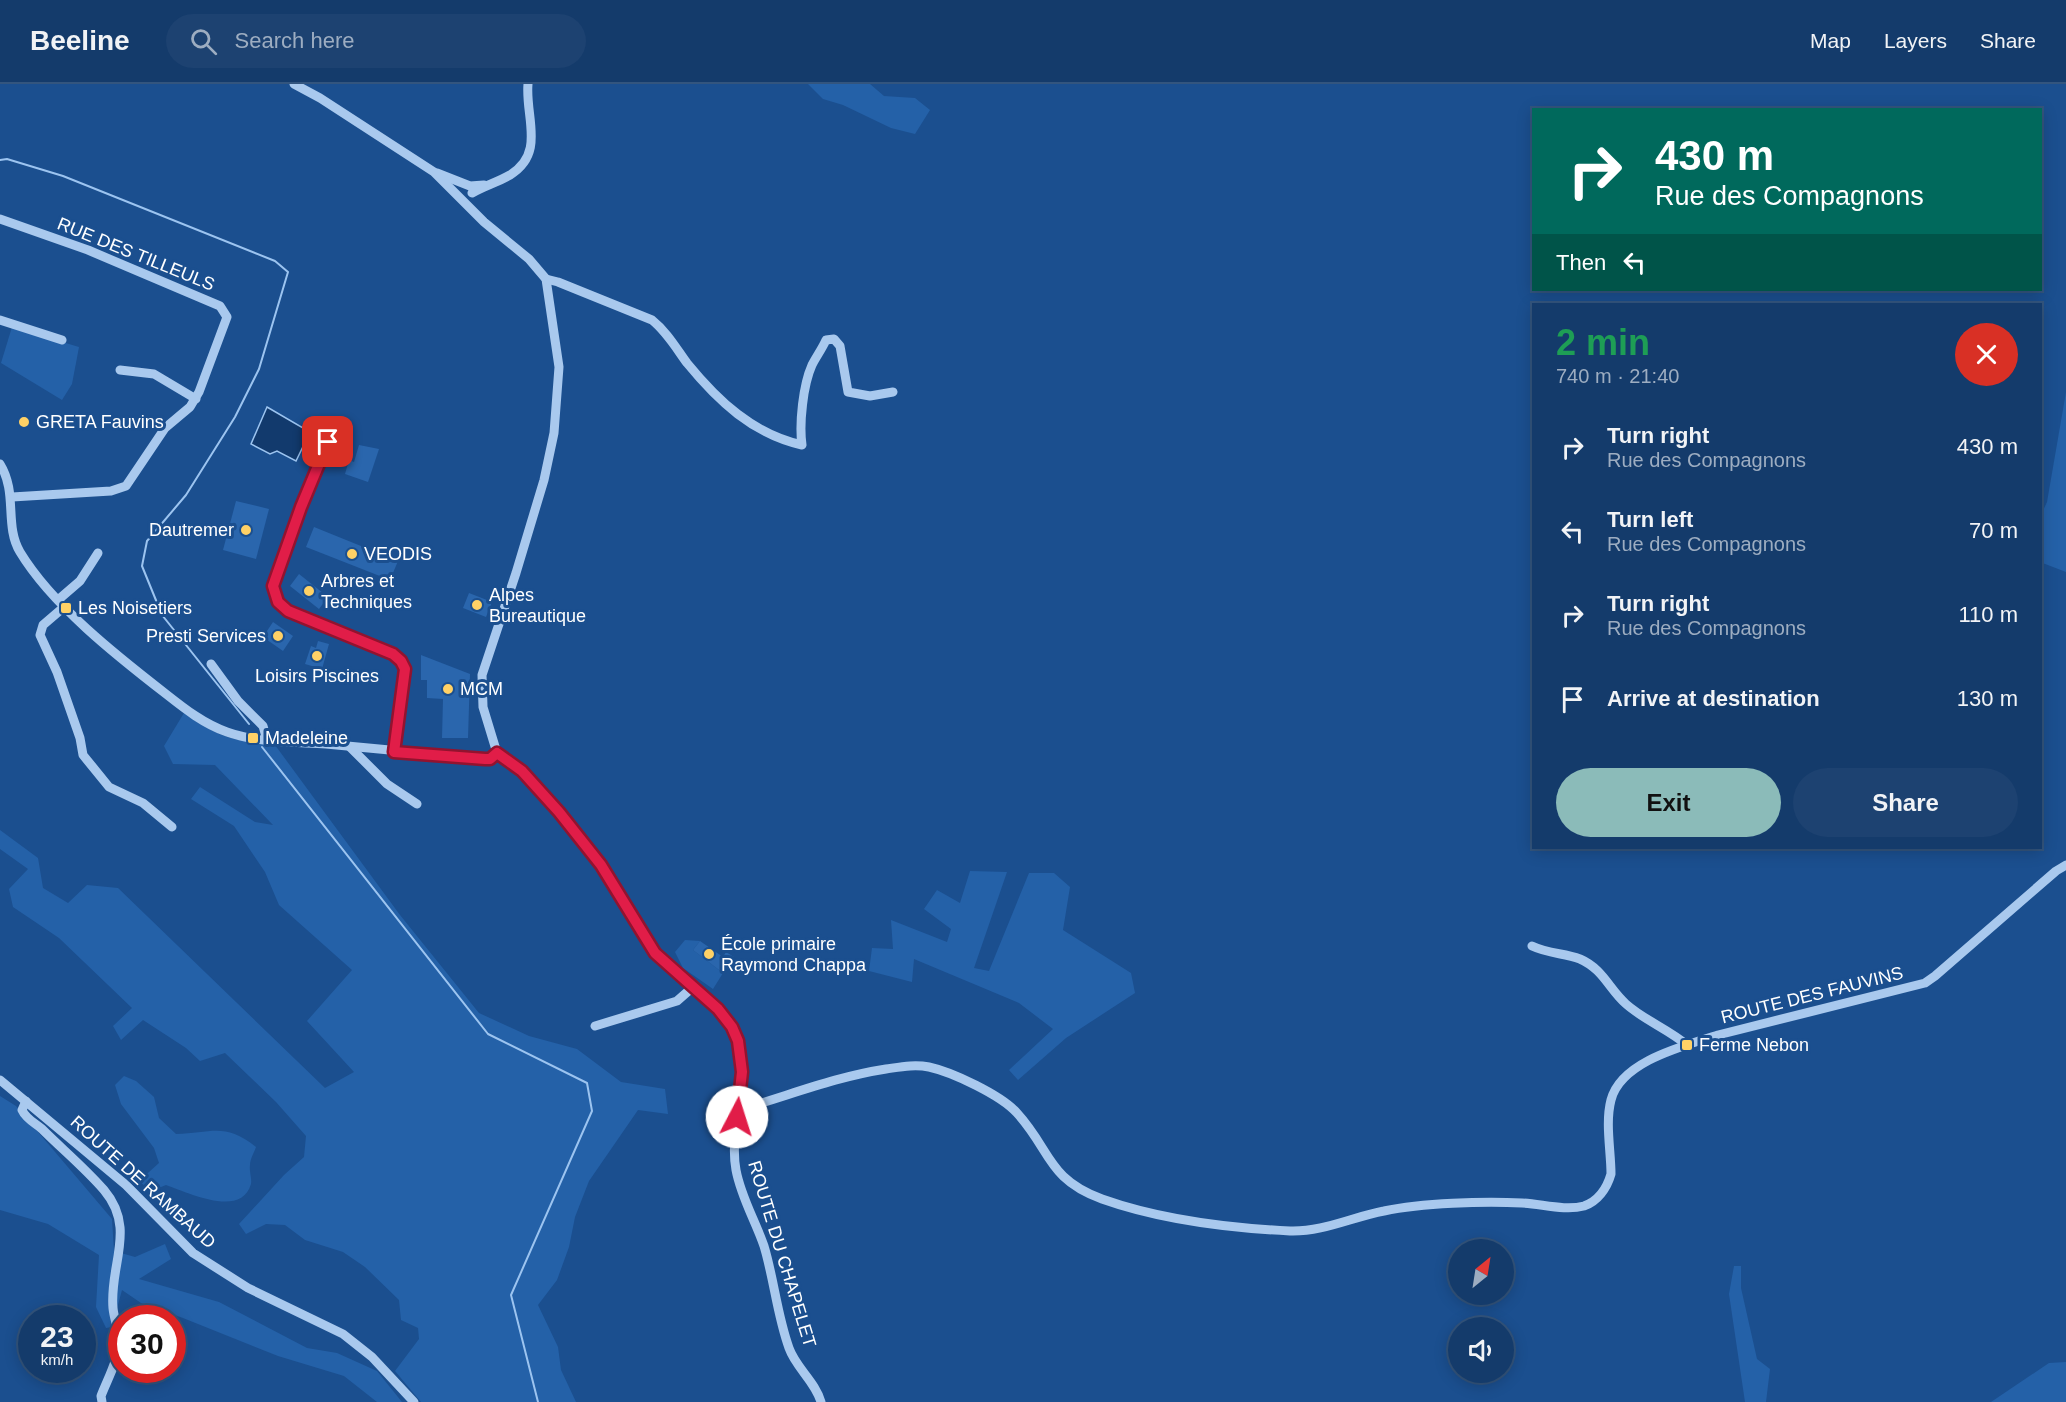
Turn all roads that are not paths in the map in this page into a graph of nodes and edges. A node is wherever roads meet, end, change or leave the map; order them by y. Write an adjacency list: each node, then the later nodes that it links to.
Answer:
1 (294, 84): 3 (street)
2 (528, 84): 3 (street)
3 (466, 192): 5 (street)
4 (0, 219): 10 (street, RUE DES TILLEULS)
5 (546, 279): 9 (street); 20 (street)
6 (0, 320): 7 (street)
7 (62, 340)
8 (120, 370): 10 (street)
9 (893, 392)
10 (195, 399): 13 (street, RUE DES TILLEULS)
11 (328, 442): 19 (street)
12 (0, 464): 13 (street)
13 (12, 497): 15 (street)
14 (98, 553): 15 (street)
15 (61, 603): 17 (street); 22 (street)
16 (211, 664): 17 (street)
17 (267, 740): 18 (street)
18 (350, 747): 19 (street); 21 (street)
19 (394, 752): 20 (street)
20 (497, 753): 25 (street)
21 (417, 804)
22 (171, 827)
23 (2066, 865): 27 (street, ROUTE DES FAUVINS)
24 (1532, 946): 27 (street)
25 (693, 987): 26 (street); 30 (street)
26 (595, 1026)
27 (1687, 1045): 30 (street, ROUTE DES FAUVINS)
28 (0, 1080): 29 (street, ROUTE DE RAMBAUD)
29 (26, 1101): 31 (street); 32 (street, ROUTE DE RAMBAUD)
30 (738, 1110): 33 (street, ROUTE DU CHAPELET)
31 (102, 1402)
32 (414, 1402)
33 (821, 1402)

